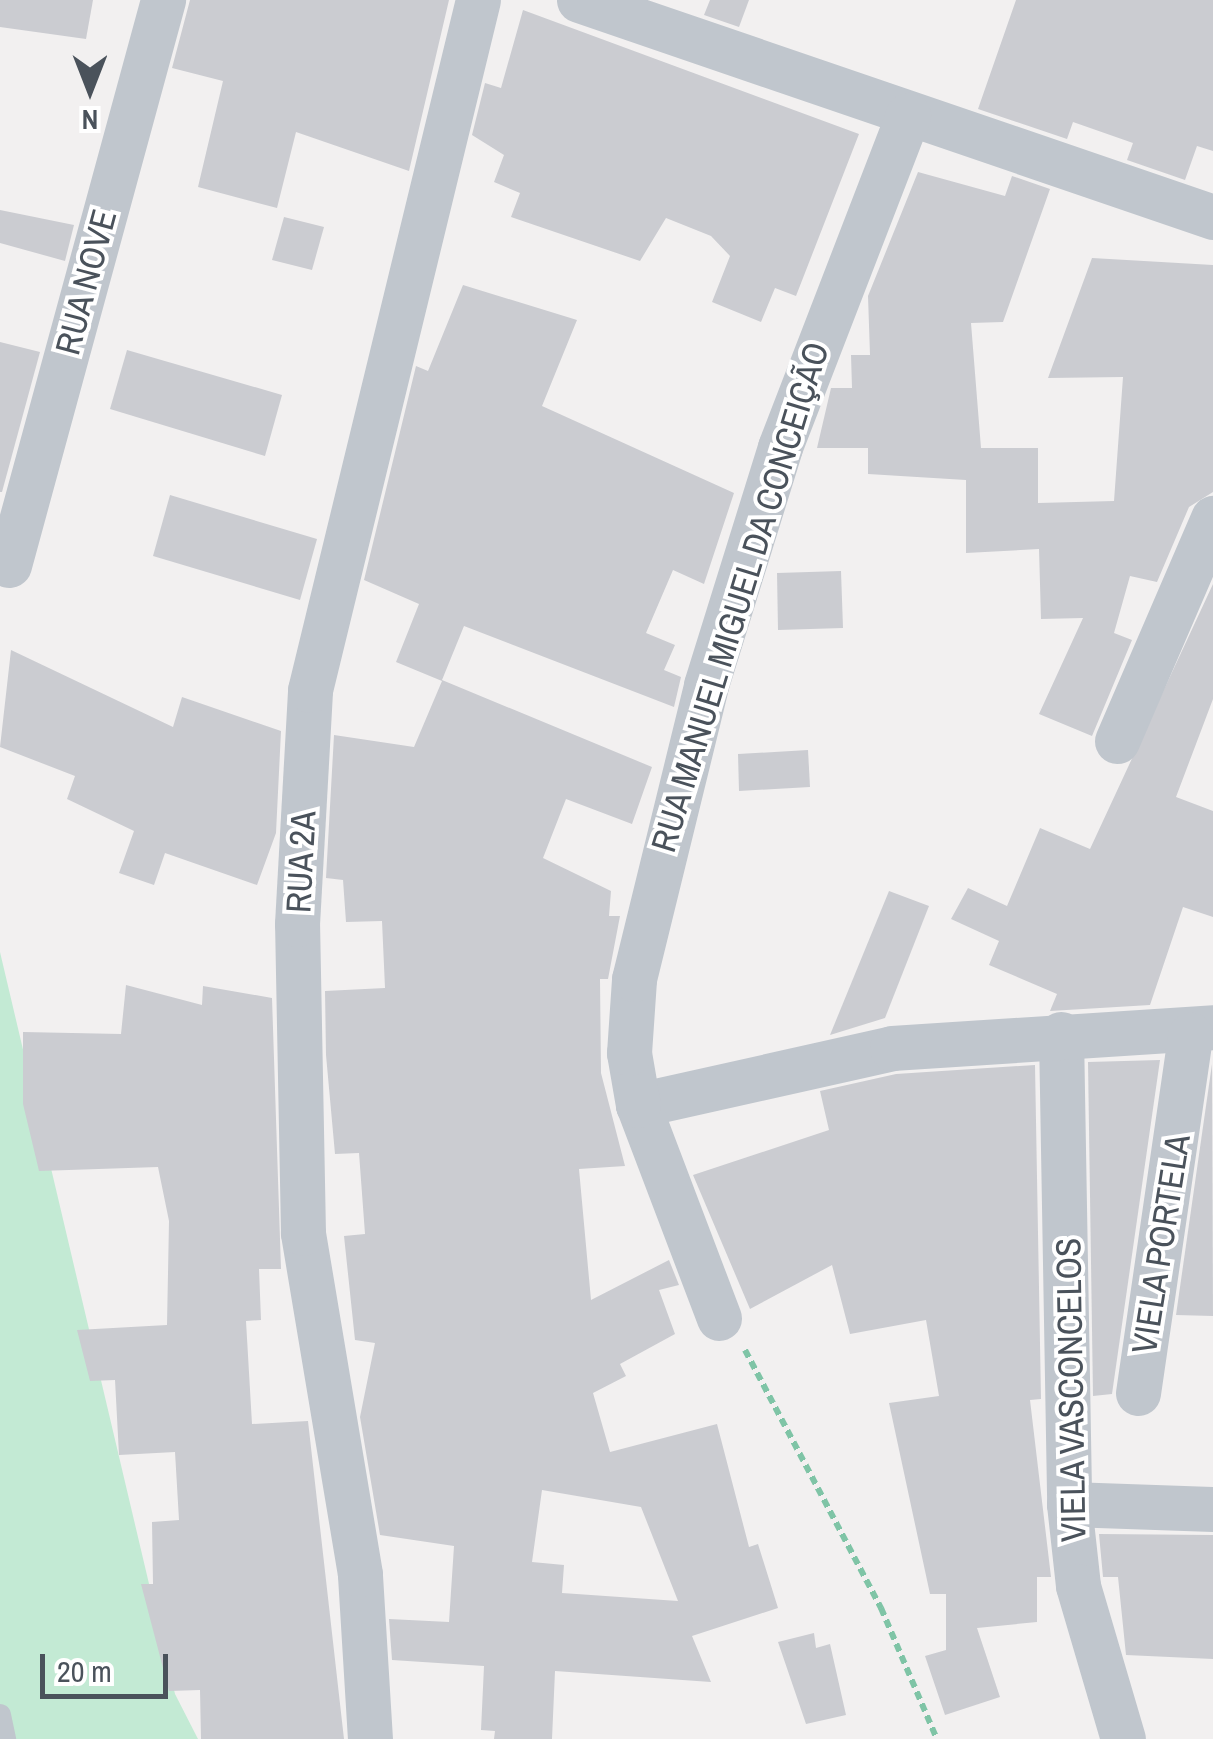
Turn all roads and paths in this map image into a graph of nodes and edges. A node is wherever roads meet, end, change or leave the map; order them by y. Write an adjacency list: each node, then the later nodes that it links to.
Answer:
1 (163, 0): 7 (street, RUA NOVE)
2 (478, 0): 18 (street, RUA 2A)
3 (579, 0): 4 (street)
4 (908, 115): 5 (street); 11 (street, RUA MANUEL MIGUEL DA CONCEIÇÃO)
5 (1213, 217)
6 (1213, 518): 8 (street)
7 (9, 565)
8 (1117, 741)
9 (1202, 1031): 10 (street); 13 (street, VIELA PORTELA)
10 (1061, 1034): 11 (street); 14 (street, VIELA VASCONCELOS)
11 (638, 1105): 12 (street, RUA MANUEL MIGUEL DA CONCEIÇÃO)
12 (719, 1318): 19 (path)
13 (1138, 1393)
14 (1069, 1504): 15 (street); 20 (street, VIELA VASCONCELOS)
15 (1213, 1509)
16 (0, 1715): 17 (lane)
17 (6, 1739)
18 (370, 1739)
19 (937, 1739)
20 (1123, 1739)

